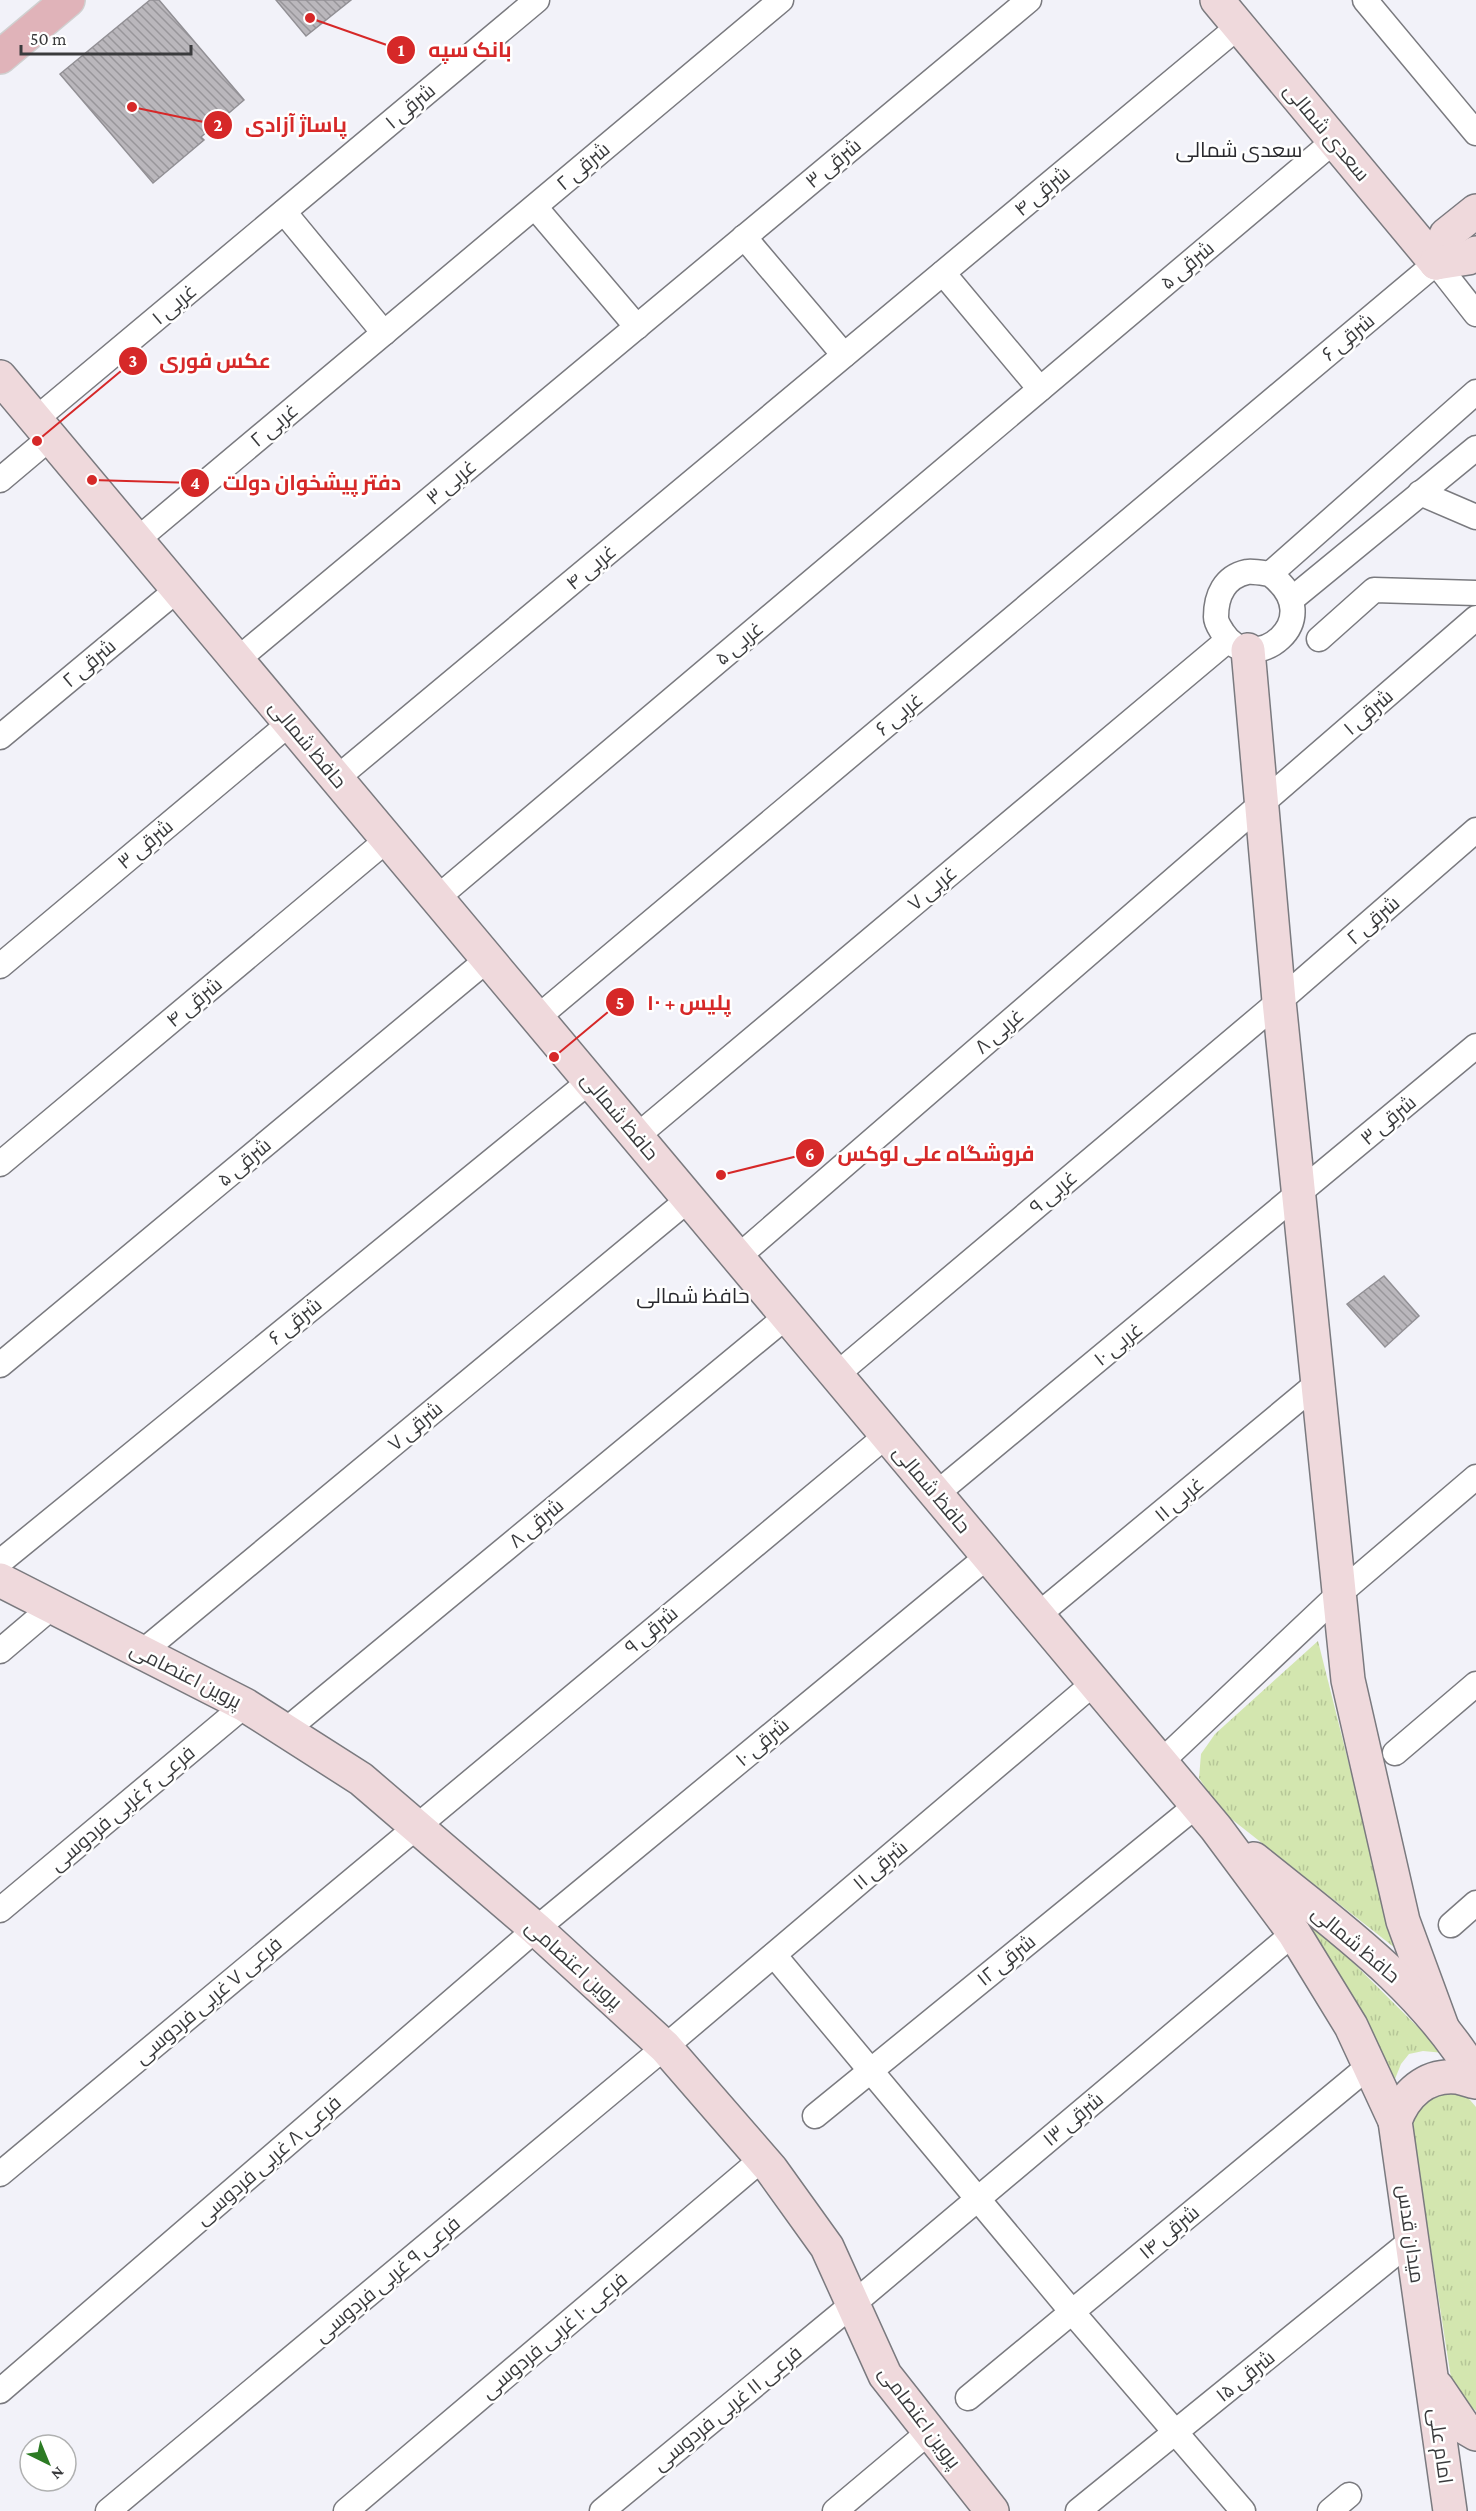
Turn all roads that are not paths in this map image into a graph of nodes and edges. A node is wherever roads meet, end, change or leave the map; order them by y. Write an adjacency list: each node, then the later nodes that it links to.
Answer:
1 (68, 0): 8 (main road)
2 (537, 0): 13 (street, ۱ شرقی)
3 (781, 0): 11 (street, ۲ شرقی)
4 (1029, 0): 14 (street, ۳ شرقی)
5 (1217, 0): 7 (main road, سعدی شمالی)
6 (1365, 0): 9 (street)
7 (1239, 26): 10 (main road, سعدی شمالی); 17 (street, ۴ شرقی)
8 (0, 57)
9 (1476, 133)
10 (1334, 141): 16 (main road, سعدی شمالی); 23 (street, ۵ شرقی)
11 (535, 207): 19 (street); 20 (street, ۲ شرقی)
12 (1476, 211): 16 (main road)
13 (284, 212): 20 (street); 26 (street, ۱ غربی)
14 (744, 237): 19 (street, ۳ شرقی); 21 (street)
15 (1476, 254): 16 (main road)
16 (1436, 264): 18 (street); 25 (street, ۶ شرقی)
17 (943, 273): 21 (street, ۴ شرقی); 23 (street)
18 (1476, 314)
19 (637, 327): 39 (street, ۳ غربی)
20 (384, 333): 31 (street, ۲ غربی)
21 (844, 355): 42 (street, ۴ غربی)
22 (0, 376): 26 (main road, حافظ شمالی)
23 (1040, 389): 46 (street, ۵ غربی)
24 (1476, 392): 32 (street)
25 (1261, 410): 50 (street, ۶ غربی)
26 (43, 428): 28 (street); 31 (main road, حافظ شمالی)
27 (1476, 448): 29 (street)
28 (0, 480)
29 (1420, 493): 30 (street); 35 (street)
30 (1476, 517)
31 (137, 540): 33 (main road, حافظ شمالی)
32 (1270, 574): 35 (street); 38 (street)
33 (178, 589): 39 (main road, حافظ شمالی); 41 (street, ۲ شرقی)
34 (1476, 593): 37 (street)
35 (1292, 599): 38 (street)
36 (1476, 618): 43 (street, ۱ شرقی)
37 (1319, 639)
38 (1238, 645): 43 (main road); 53 (street, ۷ غربی)
39 (237, 660): 40 (main road, حافظ شمالی)
40 (290, 723): 42 (main road, حافظ شمالی); 48 (street, ۳ شرقی)
41 (0, 737)
42 (337, 778): 45 (main road, حافظ شمالی)
43 (1260, 806): 49 (main road); 57 (street, ۸ غربی)
44 (1476, 830): 49 (street, ۲ شرقی)
45 (388, 839): 46 (main road, حافظ شمالی); 54 (street, ۴ شرقی)
46 (437, 898): 47 (main road, حافظ شمالی)
47 (488, 959): 50 (main road, حافظ شمالی); 59 (street, ۵ شرقی)
48 (0, 966)
49 (1274, 1005): 55 (main road); 60 (street, ۹ غربی)
50 (537, 1018): 52 (main road, حافظ شمالی)
51 (1476, 1046): 55 (street, ۳ شرقی)
52 (590, 1081): 53 (main road, حافظ شمالی); 66 (street, ۶ شرقی)
53 (637, 1137): 56 (main road, حافظ شمالی)
54 (0, 1164)
55 (1300, 1194): 61 (main road); 64 (street, ۱۰ غربی)
56 (689, 1199): 57 (main road, حافظ شمالی); 72 (street, ۷ شرقی)
57 (738, 1257): 58 (main road, حافظ شمالی)
58 (787, 1316): 60 (main road, حافظ شمالی); 76 (street, ۸ شرقی)
59 (0, 1365)
60 (836, 1375): 62 (main road, حافظ شمالی)
61 (1319, 1382): 68 (main road); 70 (street, ۱۱ غربی)
62 (887, 1435): 64 (main road, حافظ شمالی); 80 (street, شرقی ۹)
63 (1476, 1477): 68 (street)
64 (936, 1494): 65 (main road, حافظ شمالی)
65 (988, 1556): 70 (main road, حافظ شمالی); 84 (street, شرقی ۱۰)
66 (0, 1562)
67 (0, 1580): 69 (main road, پروین اعتصامی)
68 (1340, 1593): 78 (street); 87 (main road)
69 (53, 1606): 71 (street); 72 (main road, پروین اعتصامی)
70 (1038, 1616): 73 (main road, حافظ شمالی)
71 (0, 1651)
72 (141, 1653): 75 (main road, پروین اعتصامی)
73 (1094, 1683): 78 (main road, حافظ شمالی); 86 (street, ۱۱ شرقی)
74 (1476, 1684): 77 (street)
75 (245, 1706): 76 (main road, پروین اعتصامی); 82 (street, فرعی ۶ غربی فردوسی)
76 (285, 1731): 80 (main road, پروین اعتصامی)
77 (1395, 1753)
78 (1161, 1762): 79 (main road, حافظ شمالی)
79 (1206, 1817): 85 (main road, حافظ شمالی); 87 (main road, حافظ شمالی); 90 (street, ۱۲ شرقی)
80 (416, 1826): 84 (main road, پروین اعتصامی); 96 (street, فرعی ۷ غربی فردوسی)
81 (1476, 1904): 83 (street)
82 (0, 1910)
83 (1451, 1925)
84 (536, 1929): 88 (main road, پروین اعتصامی); 102 (street, فرعی ۸ غربی فردوسی)
85 (1294, 1933): 89 (main road, حافظ شمالی); 97 (street, ۱۳ شرقی)
86 (774, 1955): 88 (street, ۱۱ شرقی); 90 (street)
87 (1442, 2027): 91 (main road, حافظ شمالی)
88 (665, 2047): 95 (main road, پروین اعتصامی); 109 (street, فرعی ۹ غربی فردوسی)
89 (1369, 2066): 94 (main road, حافظ شمالی); 100 (street, ۱۴ شرقی)
90 (872, 2070): 93 (street, ۱۲ شرقی); 97 (street)
91 (1476, 2077)
92 (1476, 2082): 94 (main road)
93 (815, 2116)
94 (1395, 2121): 98 (main road, میدان قدس)
95 (762, 2159): 99 (main road, پروین اعتصامی); 110 (street, فرعی ۱۰ غربی فردوسی)
96 (0, 2174)
97 (978, 2199): 99 (street, ۱۳ شرقی); 100 (street)
98 (1412, 2240): 101 (main road, میدان قدس); 105 (street, ۱۵ شرقی)
99 (853, 2304): 104 (main road, پروین اعتصامی); 111 (street, فرعی ۱۱ غربی فردوسی)
100 (1073, 2313): 103 (street, ۱۴ شرقی); 105 (street)
101 (1432, 2381): 106 (main road, میدان قدس); 117 (main road, امام علی)
102 (0, 2391)
103 (968, 2398)
104 (929, 2432): 112 (street); 113 (main road, پروین اعتصامی)
105 (1176, 2432): 114 (street, ۱۵ شرقی); 115 (street)
106 (1476, 2434)
107 (1349, 2495): 116 (street)
108 (1476, 2499): 118 (main road)
109 (108, 2511)
110 (346, 2511)
111 (602, 2511)
112 (835, 2511)
113 (992, 2511)
114 (1078, 2511)
115 (1243, 2511)
116 (1329, 2511)
117 (1450, 2511)
118 (1456, 2511)

